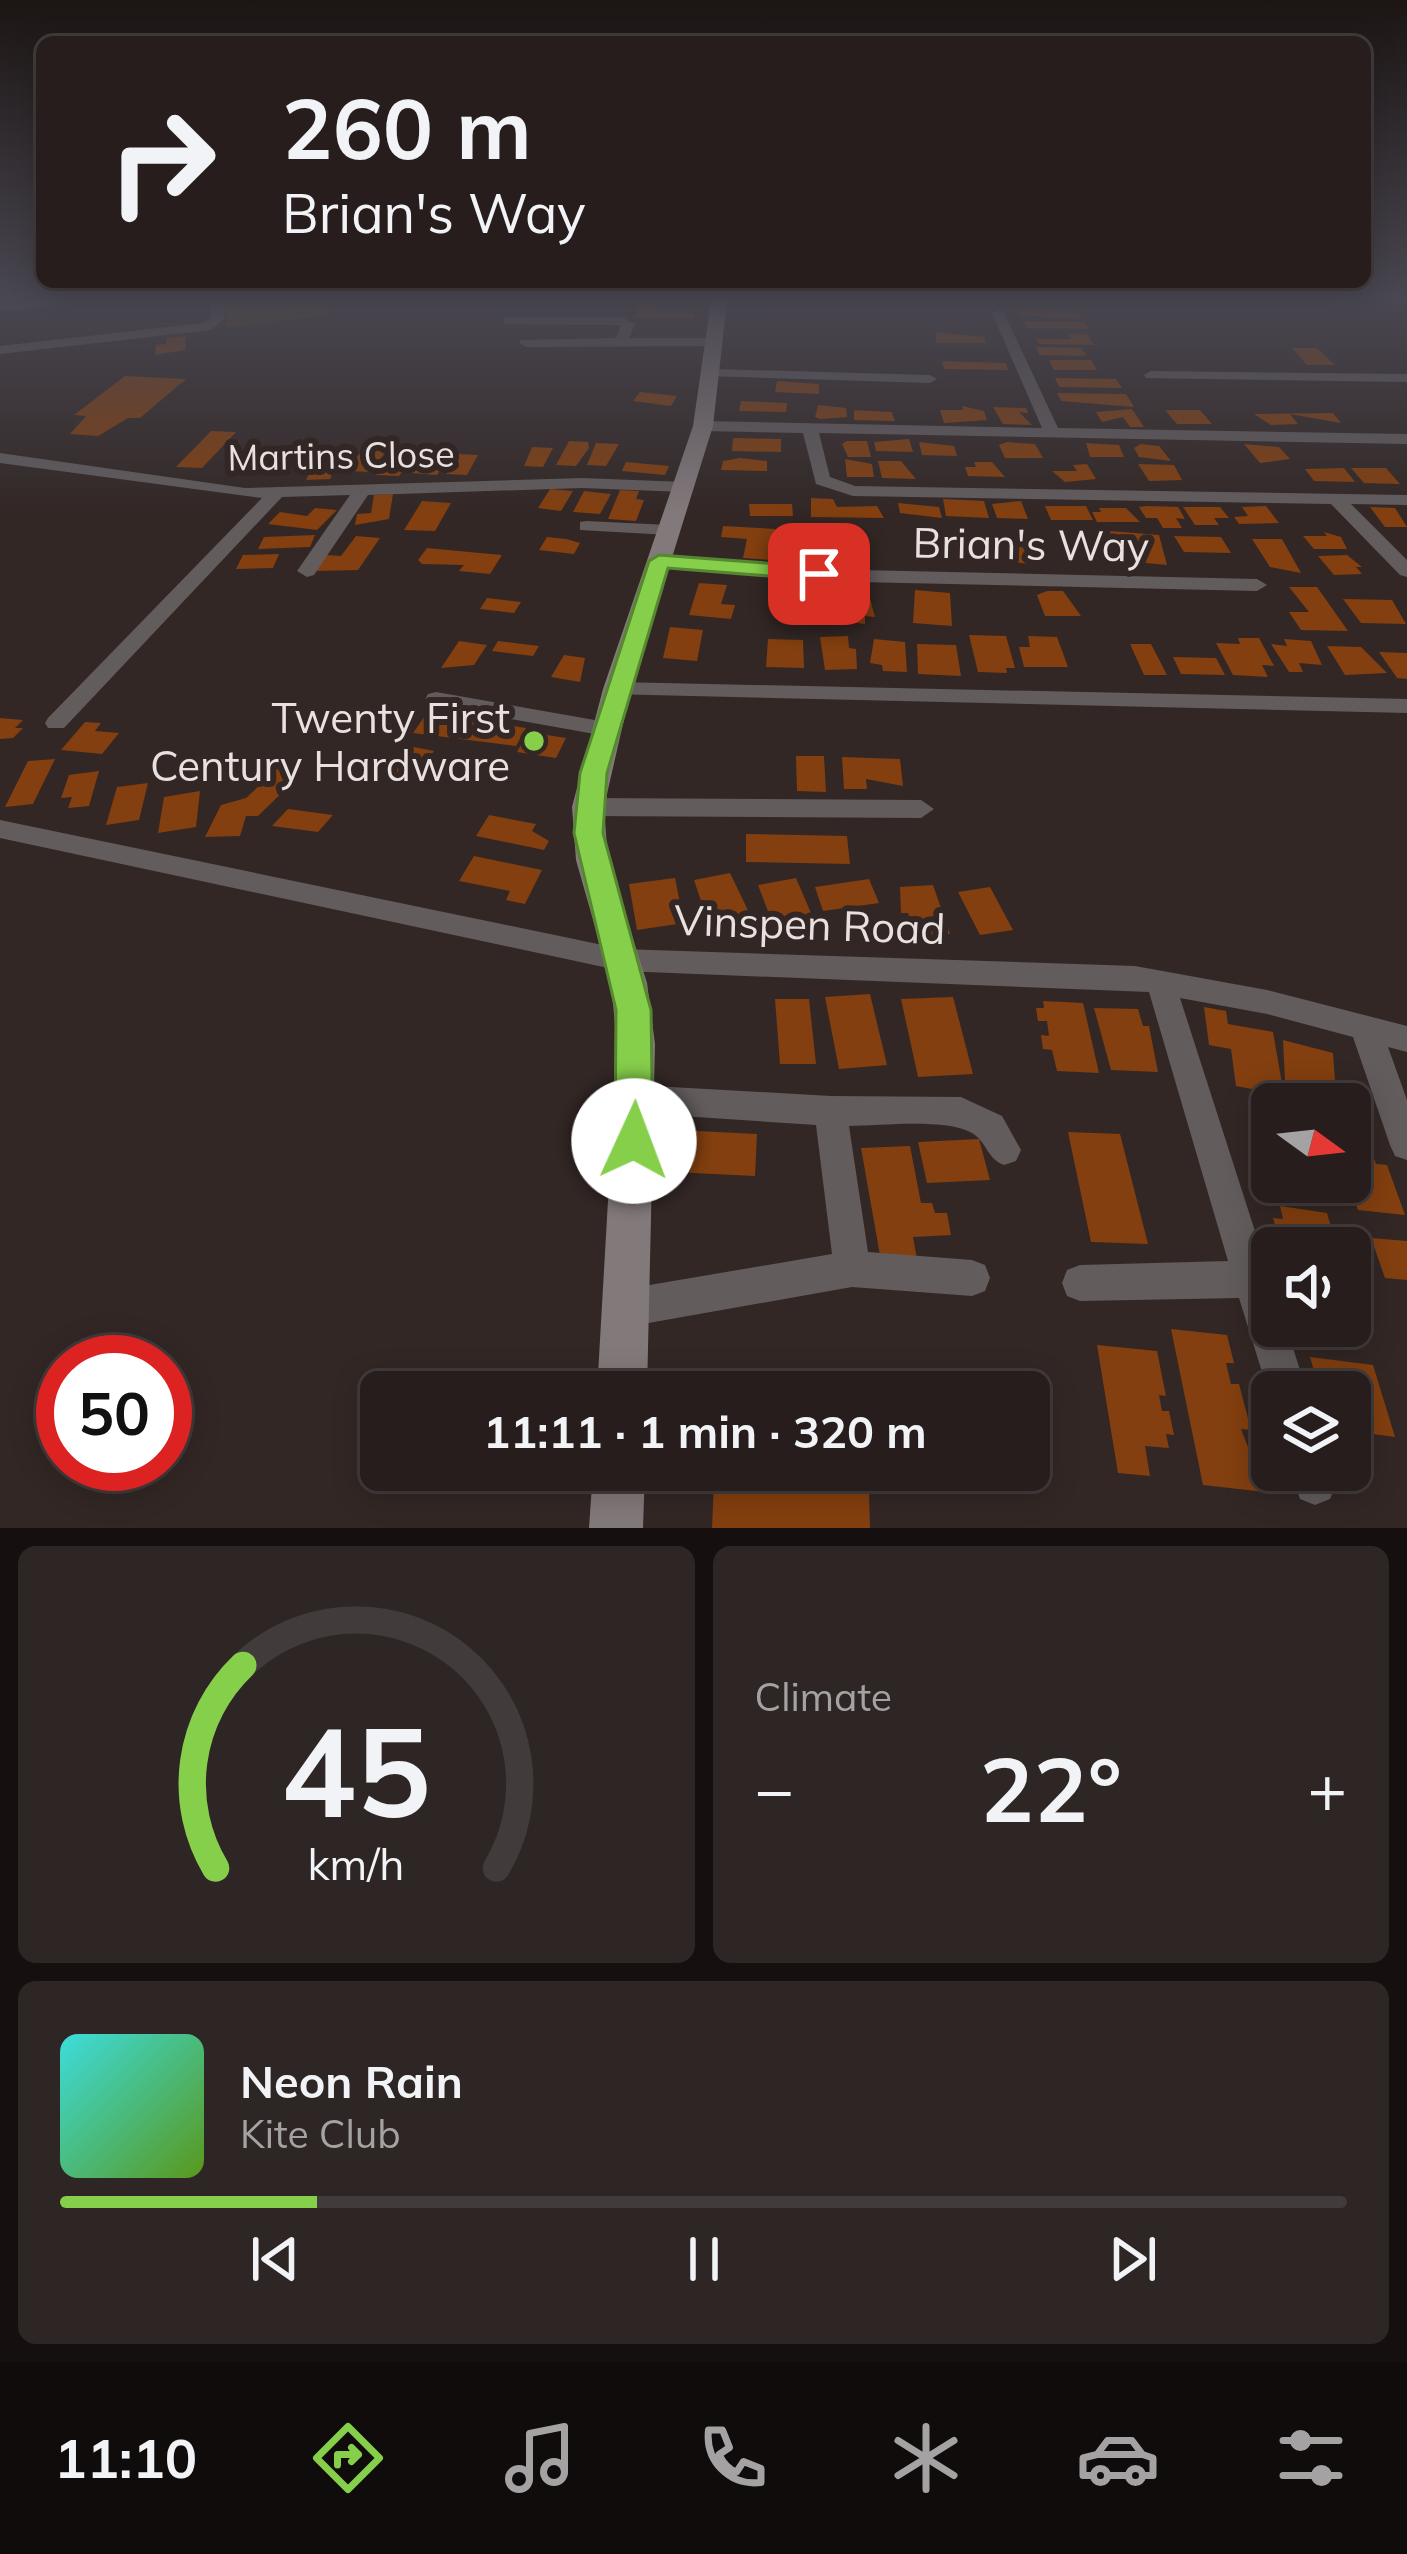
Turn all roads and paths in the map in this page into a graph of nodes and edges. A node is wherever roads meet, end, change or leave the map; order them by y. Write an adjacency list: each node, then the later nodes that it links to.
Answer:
1 (712, 372): 7 (main road)
2 (858, 372): 6 (street)
3 (1025, 372): 9 (street)
4 (1151, 375): 5 (street)
5 (1407, 378)
6 (930, 380)
7 (703, 426): 8 (street); 12 (main road)
8 (810, 429): 9 (street); 15 (street)
9 (1053, 434): 10 (street)
10 (1407, 439)
11 (0, 458): 14 (street, Martins Close)
12 (685, 487): 13 (street, Martins Close); 18 (main road)
13 (362, 490): 14 (street, Martins Close); 19 (street)
14 (276, 494): 25 (street)
15 (1336, 499): 16 (street); 20 (street)
16 (1407, 500)
17 (586, 526): 18 (street, Brian's Way)
18 (664, 546): 21 (street, Brian's Way); 22 (main road)
19 (307, 571)
20 (1407, 571)
21 (1258, 584)
22 (617, 689): 24 (street); 26 (main road)
23 (436, 699): 26 (street)
24 (1407, 706)
25 (56, 723)
26 (606, 729): 27 (main road)
27 (588, 807): 28 (street); 30 (main road)
28 (920, 809)
29 (0, 829): 30 (street, Vinspen Road)
30 (622, 960): 31 (street, Vinspen Road); 34 (main road)
31 (1160, 982): 32 (street, Vinspen Road); 39 (street)
32 (1365, 1027): 33 (street, Vinspen Road); 36 (street)
33 (1407, 1039)
34 (636, 1099): 35 (street); 43 (main road)
35 (831, 1112): 37 (street); 38 (street)
36 (1407, 1145)
37 (1004, 1150)
38 (852, 1269): 40 (street); 43 (street)
39 (1251, 1276)
40 (972, 1278)
41 (1251, 1279): 42 (street)
42 (1080, 1283)
43 (626, 1308): 44 (main road)
44 (623, 1371)
45 (618, 1491): 46 (main road)
46 (616, 1528)

